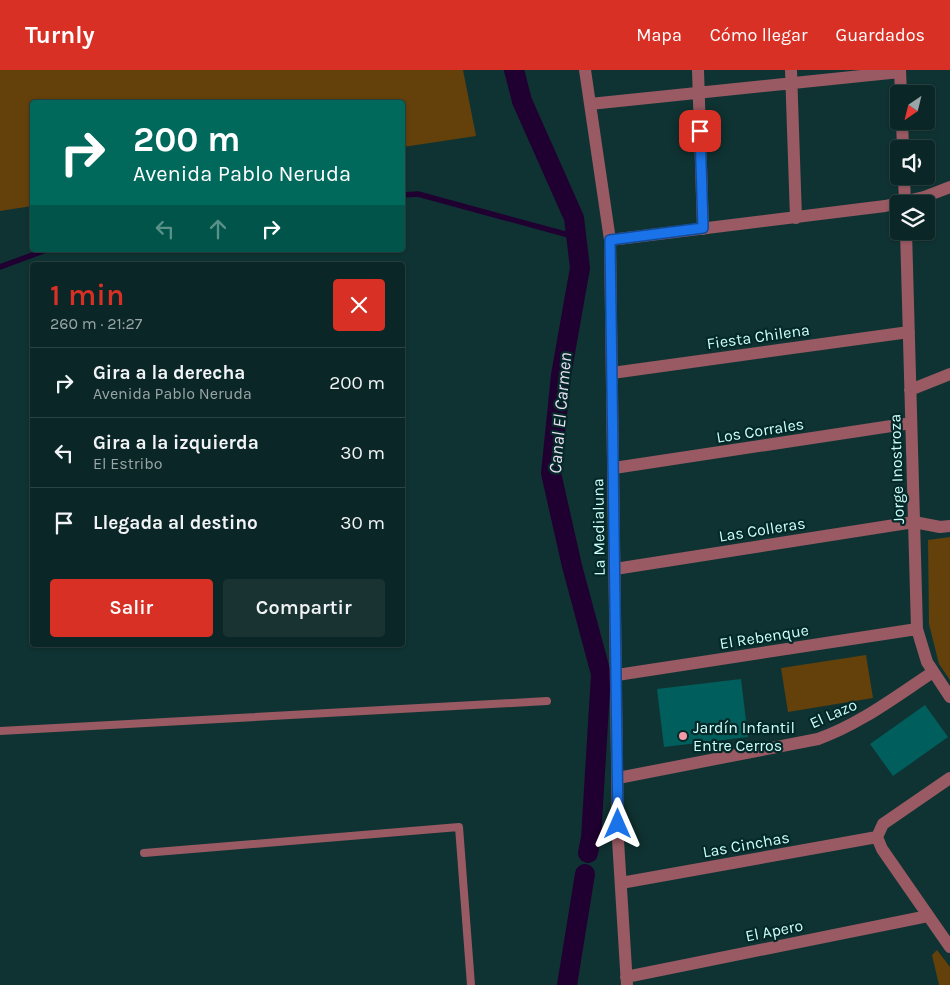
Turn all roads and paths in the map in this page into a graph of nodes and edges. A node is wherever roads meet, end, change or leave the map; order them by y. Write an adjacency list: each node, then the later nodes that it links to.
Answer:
1 (585, 70): 7 (street, La Medialuna)
2 (698, 70): 6 (street)
3 (900, 71): 4 (street); 5 (street)
4 (791, 76): 6 (street); 11 (street)
5 (901, 85)
6 (699, 92): 7 (street); 12 (street)
7 (590, 104): 13 (street, La Medialuna)
8 (950, 187): 9 (street)
9 (929, 195)
10 (890, 205): 11 (street)
11 (796, 218): 12 (street)
12 (703, 228): 13 (street)
13 (610, 240): 16 (street, La Medialuna)
14 (906, 240): 15 (street, Jorge Inostroza)
15 (908, 332): 16 (street, Fiesta Chilena); 18 (street, Jorge Inostroza)
16 (612, 373): 20 (street, La Medialuna)
17 (950, 374): 18 (street)
18 (910, 390): 19 (street, Jorge Inostroza)
19 (911, 423): 20 (street, Los Corrales); 21 (street, Jorge Inostroza)
20 (614, 468): 23 (street, La Medialuna)
21 (914, 522): 22 (street, Las Colleras); 23 (street, Las Colleras); 24 (street, Jorge Inostroza)
22 (950, 526)
23 (615, 569): 26 (street, La Medialuna)
24 (917, 629): 25 (street, Jorge Inostroza); 26 (street, El Rebenque)
25 (933, 672): 27 (street, Jorge Inostroza); 30 (street, El Lazo)
26 (617, 675): 30 (street, La Medialuna)
27 (950, 697)
28 (547, 701): 29 (lane)
29 (0, 731)
30 (618, 778): 34 (street, La Medialuna)
31 (950, 778): 32 (street)
32 (877, 837): 34 (street, Las Cinchas); 35 (street)
33 (144, 853): 38 (lane)
34 (621, 883): 37 (street, La Medialuna)
35 (928, 916): 36 (street); 37 (street, El Apero)
36 (950, 947)
37 (626, 981)
38 (471, 985)

